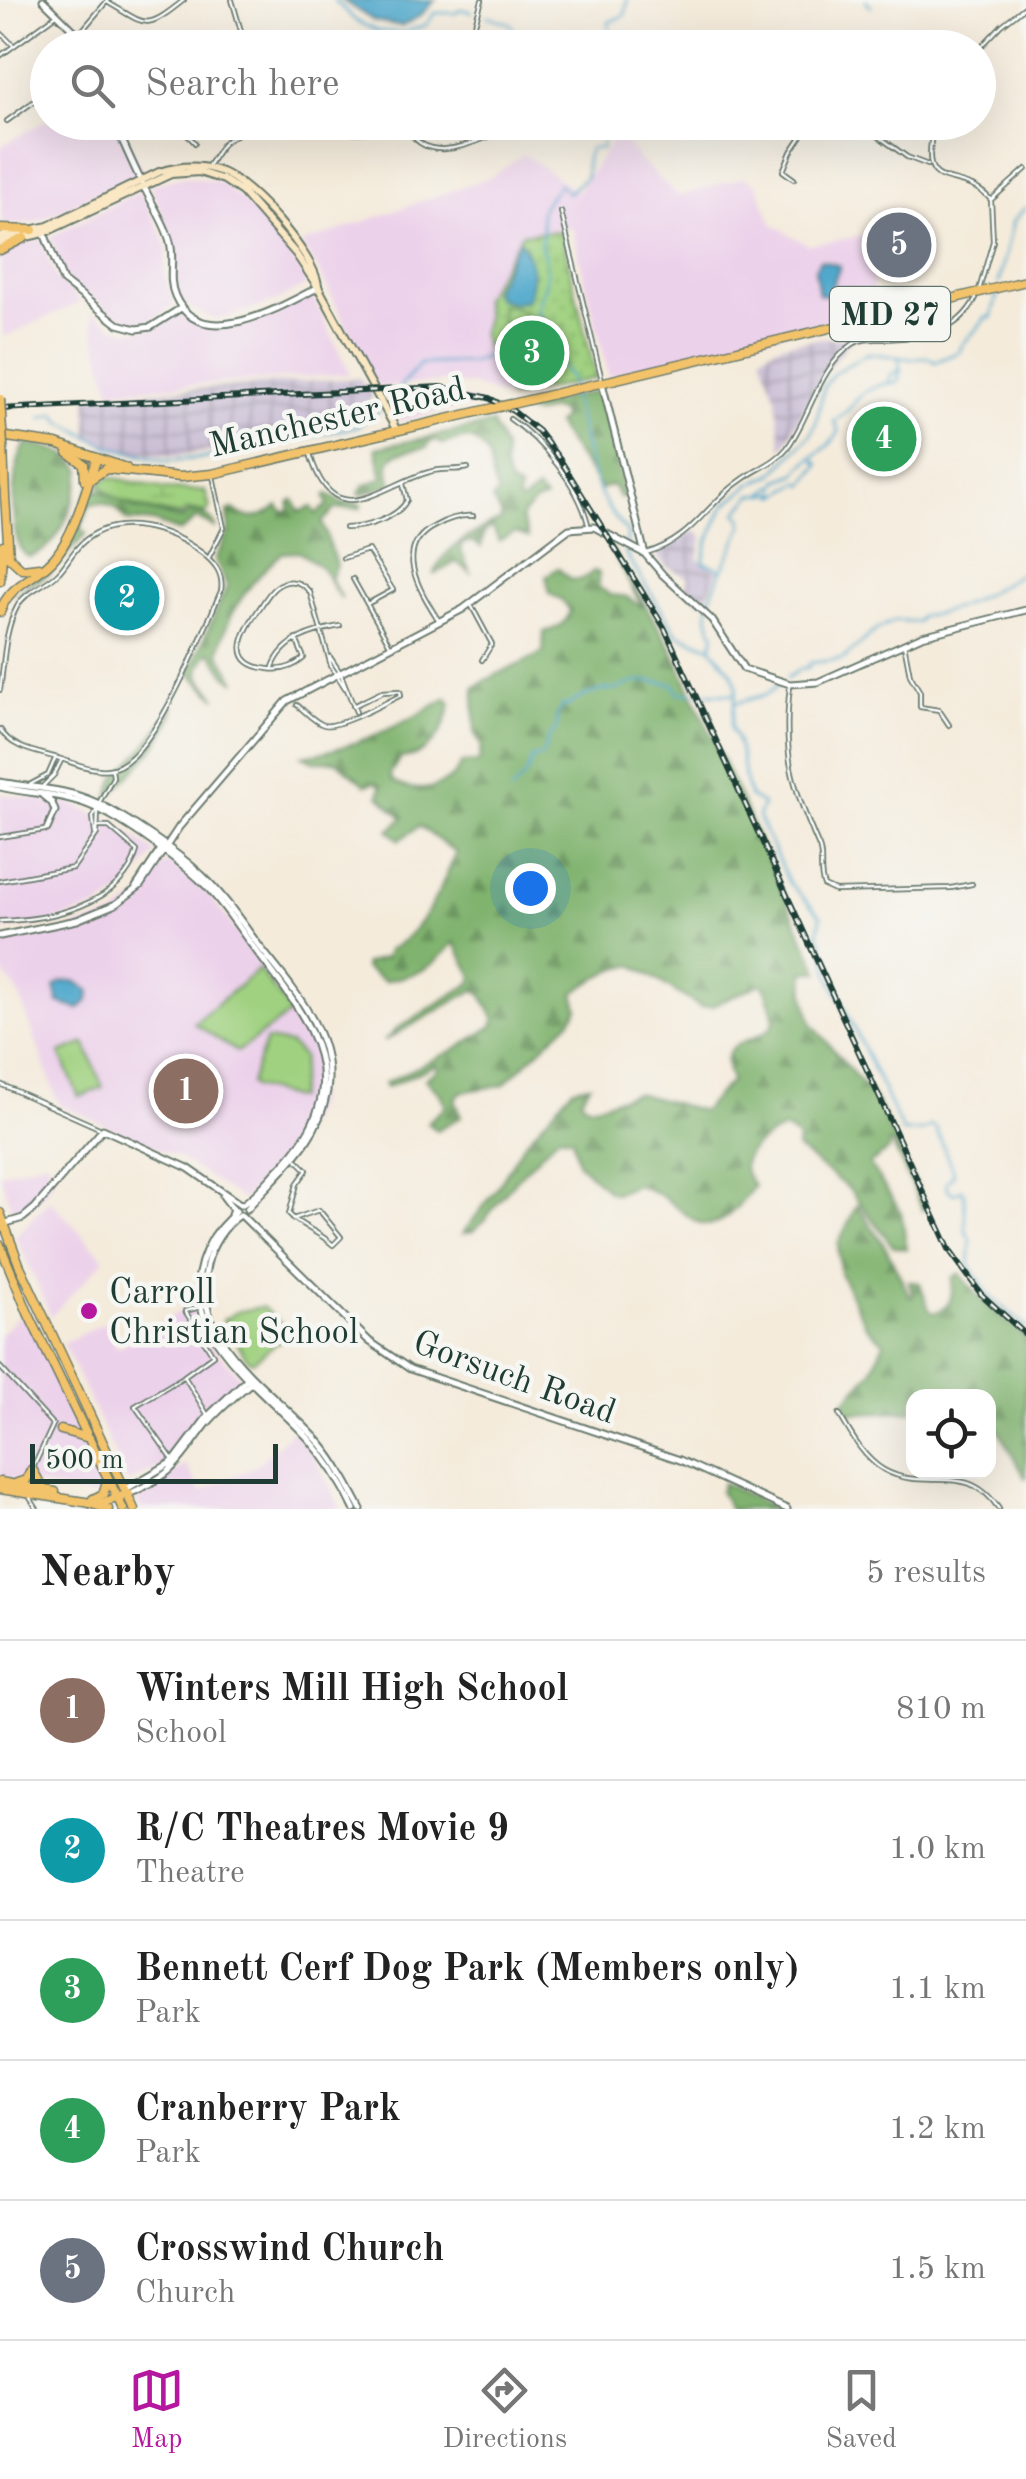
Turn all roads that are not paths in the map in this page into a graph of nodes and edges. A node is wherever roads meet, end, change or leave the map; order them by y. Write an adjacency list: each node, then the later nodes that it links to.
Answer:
1 (43, 0): 7 (street)
2 (184, 0): 5 (street)
3 (232, 0): 11 (street)
4 (482, 0): 12 (street)
5 (107, 1): 10 (street)
6 (1026, 6): 13 (street)
7 (58, 14): 8 (street); 9 (street)
8 (36, 30)
9 (75, 30)
10 (82, 30)
11 (240, 30)
12 (473, 30)
13 (996, 31)
14 (0, 32): 16 (street)
15 (30, 34): 16 (street)
16 (14, 46): 17 (street)
17 (0, 56)
18 (30, 104): 19 (street)
19 (7, 121)
20 (122, 140): 31 (street)
21 (227, 140): 29 (street)
22 (417, 140): 23 (street)
23 (480, 140)
24 (799, 140): 30 (street)
25 (884, 140): 27 (street)
26 (933, 140): 27 (street)
27 (930, 165): 32 (street)
28 (1026, 169): 32 (street)
29 (207, 171): 31 (main road); 40 (main road)
30 (794, 179)
31 (142, 183): 35 (main road); 36 (main road); 42 (street)
32 (991, 200): 41 (street)
33 (561, 212): 43 (street)
34 (0, 229): 35 (main road)
35 (34, 230): 38 (main road)
36 (44, 233): 37 (main road); 42 (street)
37 (24, 238): 38 (main road)
38 (0, 243)
39 (1026, 281): 41 (main road, Manchester Road / MD 27)
40 (318, 287): 42 (street); 46 (main road)
41 (979, 292): 43 (main road, Manchester Road / MD 27); 62 (street)
42 (182, 308)
43 (602, 383): 48 (main road, Manchester Road / MD 27, bridge); 62 (street)
44 (0, 395): 50 (main road, bridge)
45 (461, 401): 46 (street)
46 (387, 412): 48 (main road)
47 (510, 419): 60 (street)
48 (397, 431): 51 (main road, Manchester Road / MD 27)
49 (31, 438): 50 (main road, Manchester Road / MD 27); 52 (main road, Manchester Road / MD 27); 56 (main road)
50 (1, 440): 58 (main road)
51 (310, 452): 55 (main road, Manchester Road / MD 27); 57 (street)
52 (95, 458): 54 (main road, Manchester Road / MD 27); 56 (main road)
53 (468, 468): 57 (street)
54 (147, 473): 55 (main road, Manchester Road / MD 27); 56 (main road)
55 (212, 474): 63 (street)
56 (86, 482): 58 (main road); 70 (main road)
57 (403, 484): 61 (street)
58 (5, 496): 66 (main road)
59 (473, 516): 71 (street)
60 (588, 526): 62 (street); 68 (street)
61 (345, 528)
62 (645, 554): 80 (street)
63 (208, 558): 81 (street); 90 (street)
64 (343, 558): 67 (street)
65 (353, 579): 67 (street)
66 (0, 580)
67 (367, 604): 76 (street)
68 (470, 604): 71 (street); 77 (street)
69 (1026, 610): 75 (street)
70 (0, 612)
71 (440, 622): 76 (street)
72 (340, 626): 73 (street)
73 (320, 630): 74 (street); 78 (street); 79 (street)
74 (296, 640): 78 (street); 78 (street)
75 (904, 643): 80 (street); 87 (street)
76 (390, 647): 79 (street)
77 (482, 660)
78 (273, 670)
79 (337, 673): 85 (street); 99 (street)
80 (790, 684): 101 (street)
81 (0, 690)
82 (388, 692): 83 (street); 83 (street); 85 (street)
83 (390, 700): 86 (street)
84 (297, 704): 86 (street)
85 (353, 706): 86 (street)
86 (358, 714)
87 (950, 725)
88 (0, 729): 89 (street)
89 (59, 758): 90 (street); 91 (street); 93 (street)
90 (112, 769): 94 (street)
91 (30, 784): 92 (street); 93 (street)
92 (0, 785): 93 (street)
93 (40, 790): 94 (street); 96 (street)
94 (98, 806): 95 (street); 97 (street); 99 (street)
95 (98, 827): 97 (street); 102 (street)
96 (47, 830): 98 (street)
97 (95, 836): 100 (street)
98 (0, 837)
99 (164, 849): 105 (street); 111 (street)
100 (0, 881)
101 (972, 884)
102 (54, 913): 103 (street); 105 (street)
103 (48, 914): 104 (street); 105 (street)
104 (0, 921)
105 (55, 926): 106 (street)
106 (0, 934)
107 (0, 1084): 108 (street)
108 (102, 1129): 109 (street, Gorsuch Road); 110 (street)
109 (116, 1135): 110 (street); 112 (street, Gorsuch Road)
110 (94, 1139): 117 (street)
111 (294, 1158): 114 (street); 116 (street)
112 (212, 1184): 113 (street, Gorsuch Road); 114 (street, Gorsuch Road)
113 (224, 1196): 114 (street, Gorsuch Road); 118 (street)
114 (241, 1210): 118 (street); 119 (street, Gorsuch Road); 120 (street, Gorsuch Road); 121 (street)
115 (0, 1213): 117 (main road)
116 (293, 1219): 116 (street)
117 (2, 1224): 137 (main road)
118 (221, 1227): 123 (street)
119 (257, 1228): 120 (street, Gorsuch Road); 121 (street)
120 (264, 1233): 146 (street, Gorsuch Road)
121 (221, 1235): 123 (street)
122 (0, 1245): 127 (main road)
123 (202, 1306): 125 (street); 126 (street)
124 (0, 1367): 130 (street)
125 (184, 1376): 129 (street); 132 (street)
126 (252, 1378): 129 (street); 145 (street)
127 (74, 1409): 130 (main road); 131 (main road)
128 (839, 1414): 147 (street)
129 (210, 1418): 132 (street)
130 (57, 1430): 131 (main road); 133 (street)
131 (89, 1438): 134 (main road)
132 (176, 1463): 137 (street)
133 (32, 1470): 135 (main road); 136 (street); 138 (main road)
134 (108, 1476): 139 (main road); 140 (main road)
135 (2, 1485): 136 (main road)
136 (29, 1491): 138 (main road); 141 (street)
137 (128, 1492): 139 (main road); 144 (main road)
138 (47, 1494): 140 (main road); 141 (main road)
139 (117, 1497): 140 (main road); 143 (main road)
140 (91, 1501): 142 (main road)
141 (38, 1509)
142 (108, 1509)
143 (123, 1509)
144 (134, 1509)
145 (358, 1509)
146 (787, 1509)
147 (999, 1509)

